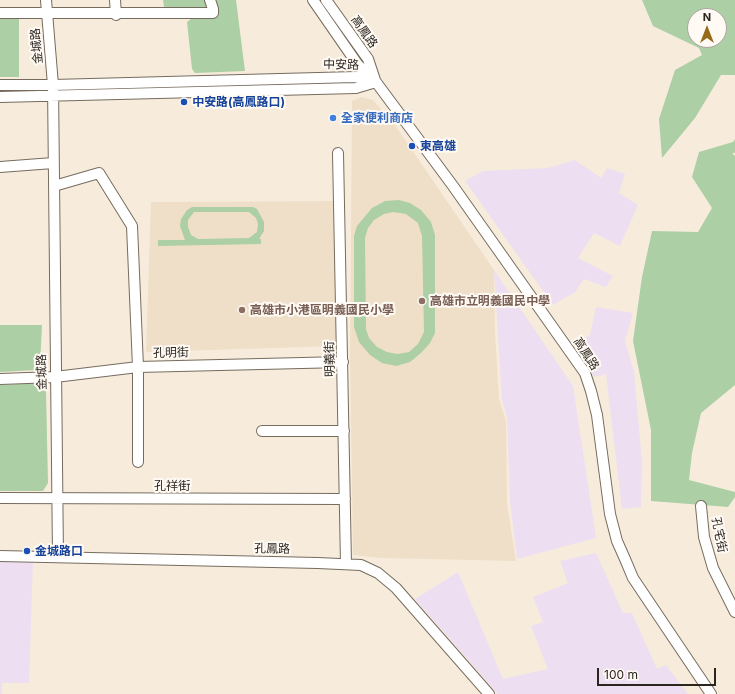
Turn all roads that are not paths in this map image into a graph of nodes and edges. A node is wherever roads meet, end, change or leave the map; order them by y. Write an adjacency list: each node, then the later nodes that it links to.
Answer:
1 (46, 0): 7 (street, 金城路)
2 (115, 0): 8 (street)
3 (210, 0): 8 (street)
4 (313, 0): 9 (street, 高鳳路)
5 (326, 0): 9 (street, 高鳳路)
6 (0, 13): 7 (street)
7 (47, 15): 8 (street); 11 (street, 金城路)
8 (116, 15)
9 (376, 82): 11 (street, 中安路); 13 (street, 中安路); 34 (street, 高鳳路)
10 (0, 85): 11 (street, 中安路)
11 (53, 85): 13 (street, 金城路)
12 (0, 97): 13 (street, 中安路)
13 (53, 97): 15 (street, 金城路)
14 (338, 153): 18 (street, 明義街)
15 (53, 163): 16 (street); 17 (street, 金城路)
16 (0, 167)
17 (54, 186): 19 (street); 20 (street, 金城路)
18 (343, 362): 19 (street, 孔明街); 22 (street, 明義街)
19 (138, 367): 20 (street, 孔明街); 24 (street)
20 (55, 377): 21 (street, 孔明街); 26 (street, 金城路)
21 (0, 379)
22 (344, 430): 23 (street); 27 (street, 明義街)
23 (262, 431)
24 (138, 462)
25 (0, 498): 26 (street, 孔祥街)
26 (57, 499): 27 (street, 孔祥街); 30 (street, 金城路)
27 (345, 499): 31 (street, 明義街)
28 (701, 506): 32 (street, 孔宅街)
29 (0, 556): 30 (street, 孔鳳路)
30 (58, 557): 31 (street, 孔鳳路)
31 (346, 564): 33 (street, 孔鳳路)
32 (735, 612)
33 (489, 694)
34 (711, 694)

